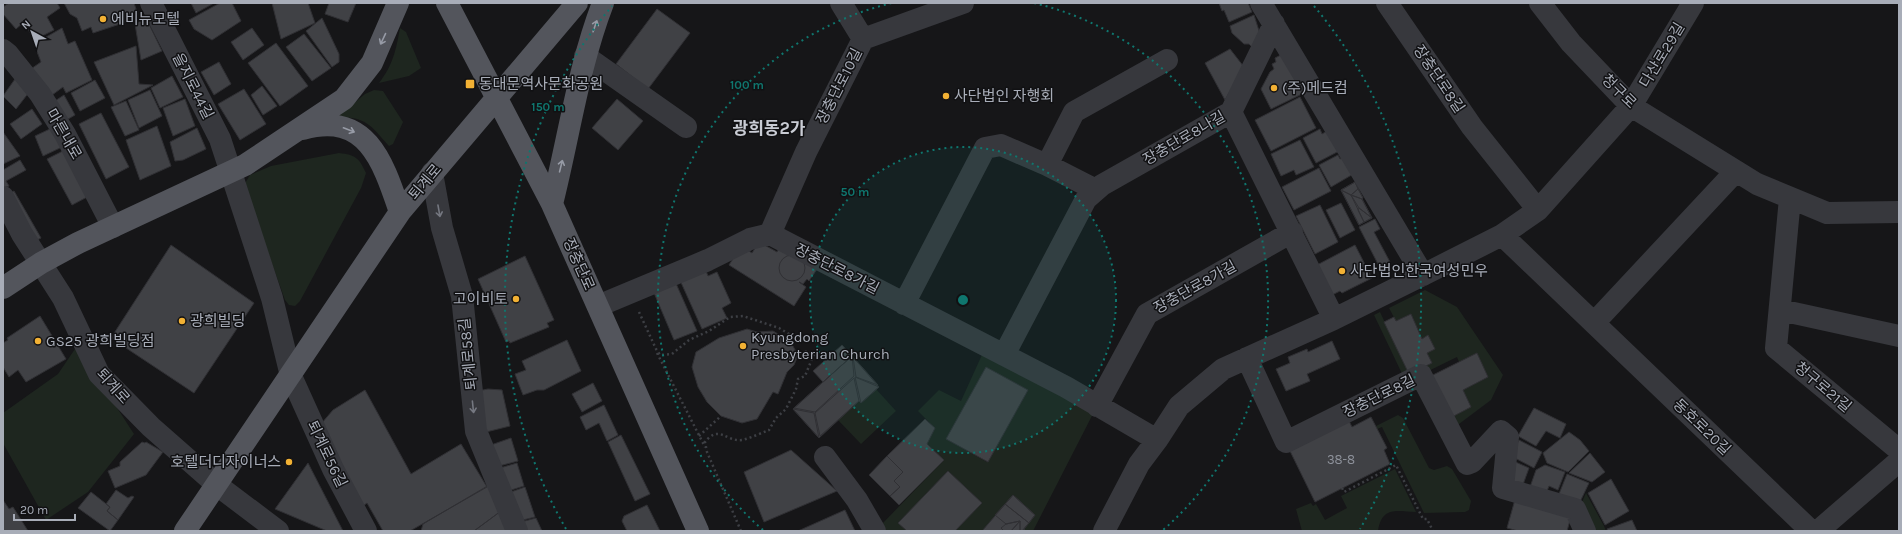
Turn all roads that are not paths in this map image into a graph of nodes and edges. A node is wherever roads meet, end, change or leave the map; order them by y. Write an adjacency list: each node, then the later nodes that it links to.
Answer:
1 (151, 3): 26 (street, 을지로44길)
2 (398, 3): 23 (main road, one-way to 23)
3 (447, 3): 19 (main road, 장충단로)
4 (577, 3): 19 (main road, 퇴계로)
5 (603, 3): 17 (main road, one-way to 5)
6 (841, 3): 15 (street)
7 (963, 3): 15 (street, 장충단로10길)
8 (1261, 3): 13 (street)
9 (1387, 3): 32 (street, 장충단로8길)
10 (1540, 3): 14 (street, 청구로)
11 (1559, 3): 14 (street)
12 (1693, 3): 20 (street, 다산로29길)
13 (1274, 24): 21 (street, 장충단로8나길); 40 (street)
14 (1558, 28): 20 (street, 청구로)
15 (864, 39): 37 (street, 장충단로10길)
16 (3, 50): 35 (street, 마른내로)
17 (585, 56): 22 (street); 31 (main road, one-way to 17)
18 (1167, 60): 24 (street)
19 (496, 96): 27 (main road, 퇴계로); 31 (main road, 장충단로)
20 (1631, 106): 25 (street, 청구로); 32 (street)
21 (1231, 112): 28 (street, 장충단로8나길); 36 (street)
22 (686, 127)
23 (298, 130): 26 (main road); 33 (main road, one-way to 33)
24 (1047, 164): 28 (street); 42 (street)
25 (1736, 171): 30 (street, 청구로); 46 (street)
26 (231, 172): 35 (main road); 50 (street)
27 (432, 173): 33 (main road, 퇴계로); 60 (street, 퇴계로58길, one-way to 60)
28 (1096, 190): 48 (street, 장충단로8나길)
29 (3, 197): 39 (street, 퇴계로)
30 (1790, 198): 34 (street, 청구로); 44 (street, 청구로21길)
31 (552, 204): 43 (main road, 장충단로)
32 (1538, 210): 38 (street)
33 (400, 212): 50 (main road, 퇴계로)
34 (1899, 212)
35 (113, 227): 39 (main road)
36 (1292, 232): 45 (street); 51 (street, 장충단로8가길)
37 (770, 234): 42 (street, 장충단로8가길); 43 (street)
38 (1502, 235): 40 (street); 46 (street, 동호로20길)
39 (42, 263): 41 (main road); 56 (street, 퇴계로)
40 (1423, 275): 45 (street)
41 (3, 288)
42 (904, 304): 48 (street, 장충단로8가길)
43 (598, 306): 61 (main road, 장충단로)
44 (1780, 310): 47 (street); 53 (street, 청구로21길)
45 (1334, 319): 49 (street)
46 (1594, 323): 65 (street, 동호로20길)
47 (1899, 336)
48 (1004, 355): 51 (street, 장충단로8가길)
49 (1247, 358): 52 (street); 64 (street, 장충단로8길)
50 (290, 376): 56 (main road, 퇴계로); 59 (street, 퇴계로56길)
51 (1097, 406): 52 (street, 장충단로8가길)
52 (1157, 440): 63 (street)
53 (1899, 450)
54 (825, 457): 62 (street)
55 (1899, 461): 66 (street)
56 (217, 486): 57 (main road, 퇴계로); 58 (street, 퇴계로)
57 (186, 531)
58 (278, 531)
59 (366, 531)
60 (517, 531)
61 (698, 531)
62 (875, 531)
63 (1104, 531)
64 (1585, 531)
65 (1811, 531)
66 (1818, 531)

